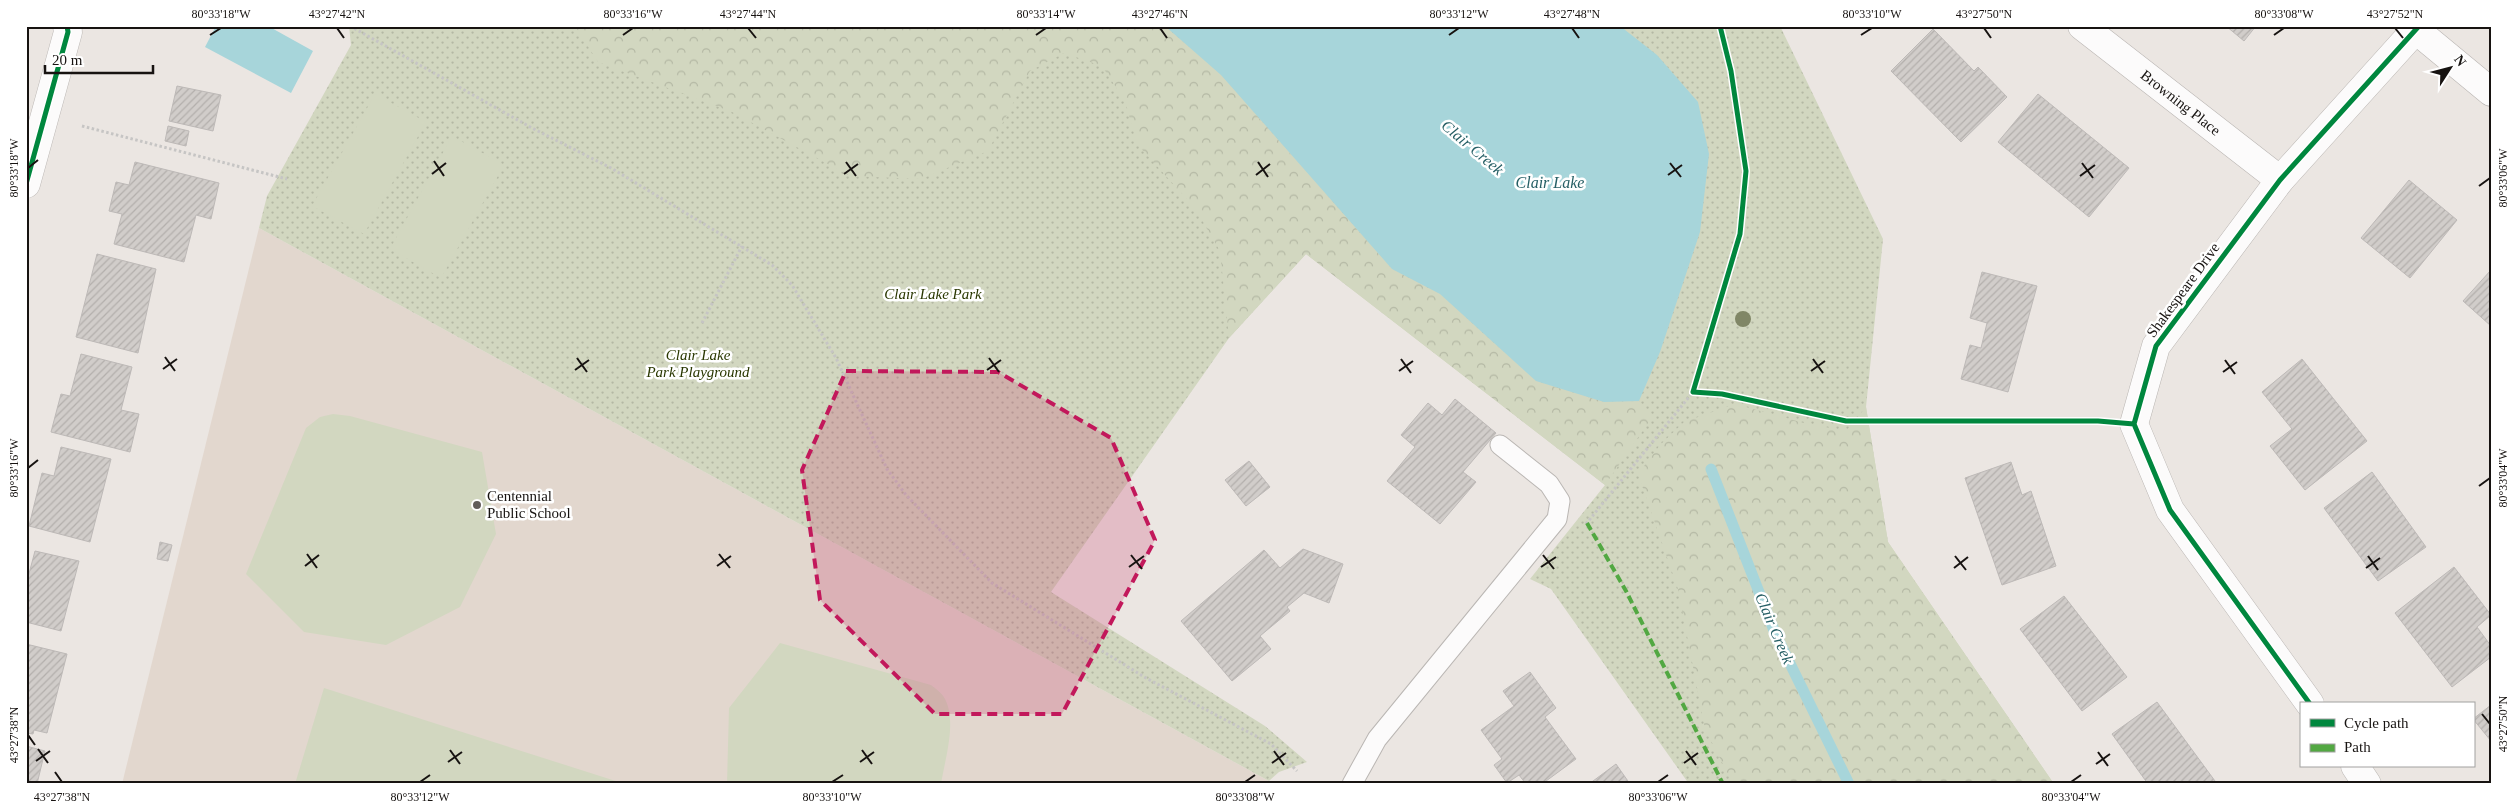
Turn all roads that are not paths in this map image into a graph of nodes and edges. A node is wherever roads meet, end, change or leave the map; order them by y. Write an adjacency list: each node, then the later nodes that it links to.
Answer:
1 (67, 26): 6 (street)
2 (2082, 26): 5 (street, Browning Place)
3 (2417, 28): 4 (street); 5 (street, Shakespeare Drive)
4 (2491, 92)
5 (2280, 180): 8 (street, Shakespeare Drive)
6 (26, 184)
7 (1500, 445): 10 (lane)
8 (2309, 702)
9 (2356, 768): 11 (street)
10 (1352, 784)
11 (2367, 784)

